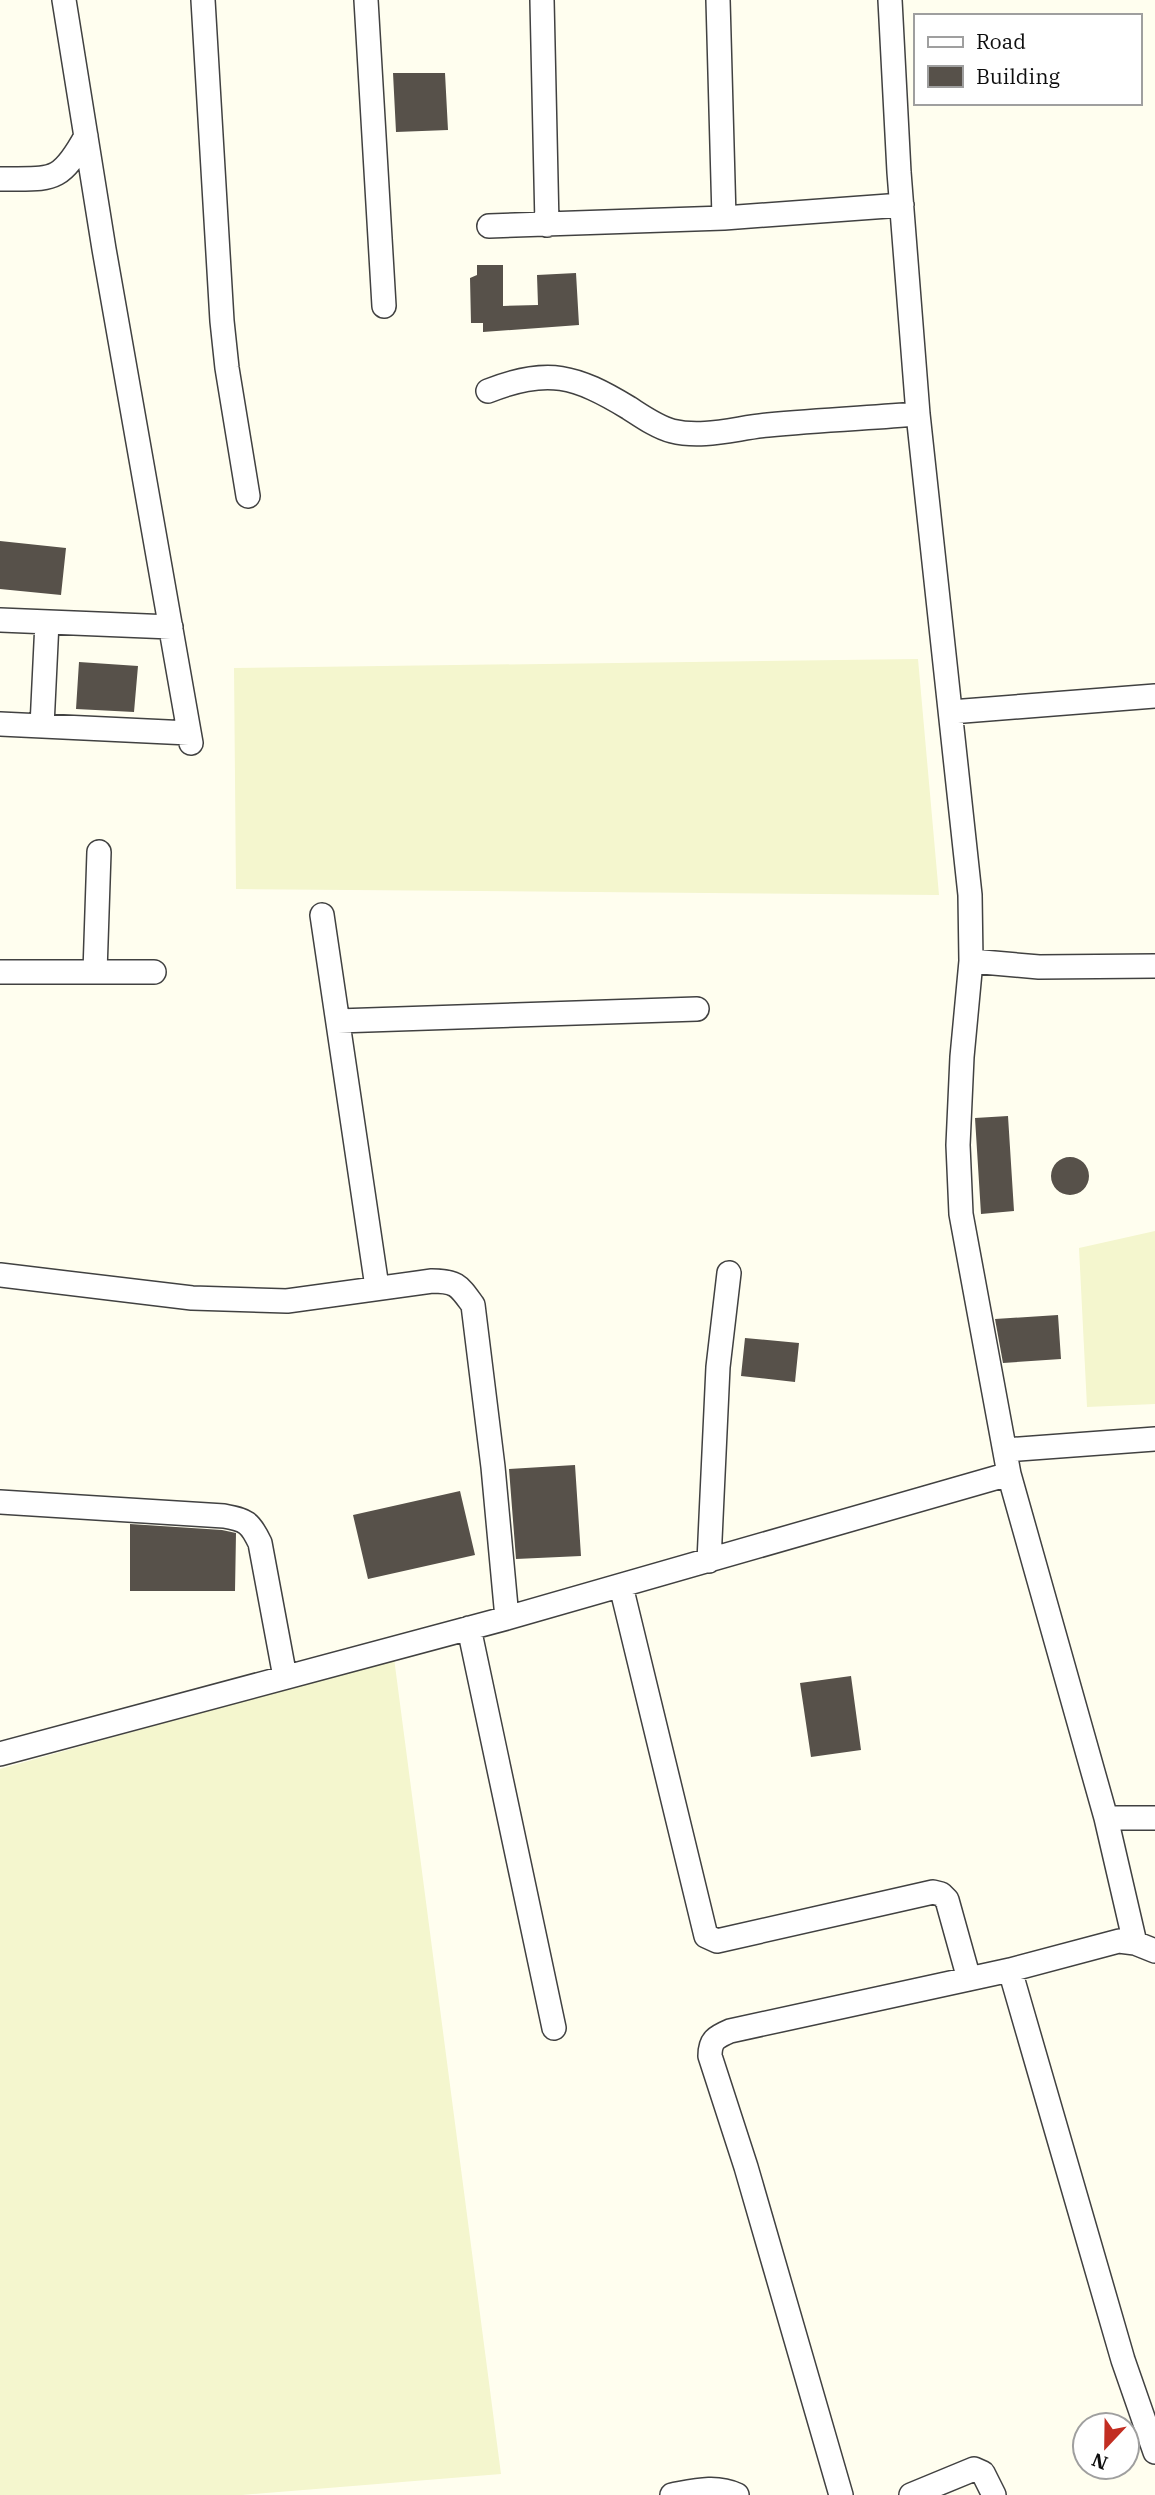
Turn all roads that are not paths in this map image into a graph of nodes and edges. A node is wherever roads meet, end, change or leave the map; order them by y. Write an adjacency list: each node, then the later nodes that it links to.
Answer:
1 (64, 0): 7 (street)
2 (203, 0): 16 (street)
3 (366, 0): 13 (street)
4 (542, 0): 12 (street)
5 (718, 0): 10 (street)
6 (890, 0): 9 (street)
7 (86, 136): 8 (street); 19 (street)
8 (0, 179)
9 (902, 205): 10 (street); 15 (street)
10 (724, 218): 12 (street)
11 (489, 226): 12 (street)
12 (547, 226)
13 (384, 306)
14 (488, 391): 15 (street)
15 (918, 414): 21 (street)
16 (248, 496)
17 (0, 620): 18 (street)
18 (47, 622): 19 (street); 23 (street)
19 (171, 628): 23 (street)
20 (1155, 696): 21 (street)
21 (951, 712): 26 (street)
22 (0, 724): 23 (street)
23 (42, 726)
24 (99, 852): 29 (street)
25 (322, 915): 32 (street)
26 (971, 961): 27 (street); 37 (street)
27 (1155, 966)
28 (0, 972): 29 (street)
29 (95, 972): 30 (street)
30 (154, 972)
31 (697, 1009): 32 (street)
32 (338, 1021): 35 (street)
33 (729, 1273): 40 (street)
34 (0, 1275): 35 (street)
35 (377, 1287): 42 (street)
36 (1155, 1439): 37 (street)
37 (1005, 1450): 38 (street)
38 (1009, 1474): 40 (street); 46 (street)
39 (0, 1502): 44 (street)
40 (709, 1561): 41 (street)
41 (621, 1586): 42 (street); 50 (street)
42 (507, 1618): 43 (street)
43 (469, 1628): 44 (street); 51 (street)
44 (285, 1677): 45 (street)
45 (0, 1754)
46 (1106, 1818): 47 (street); 48 (street)
47 (1155, 1818)
48 (1145, 1947): 49 (street)
49 (1010, 1970): 50 (street); 52 (street)
50 (969, 1979): 55 (street)
51 (554, 2028)
52 (1155, 2452)
53 (672, 2495): 54 (street)
54 (737, 2495)
55 (841, 2495)
56 (911, 2495): 57 (street)
57 (993, 2495)

